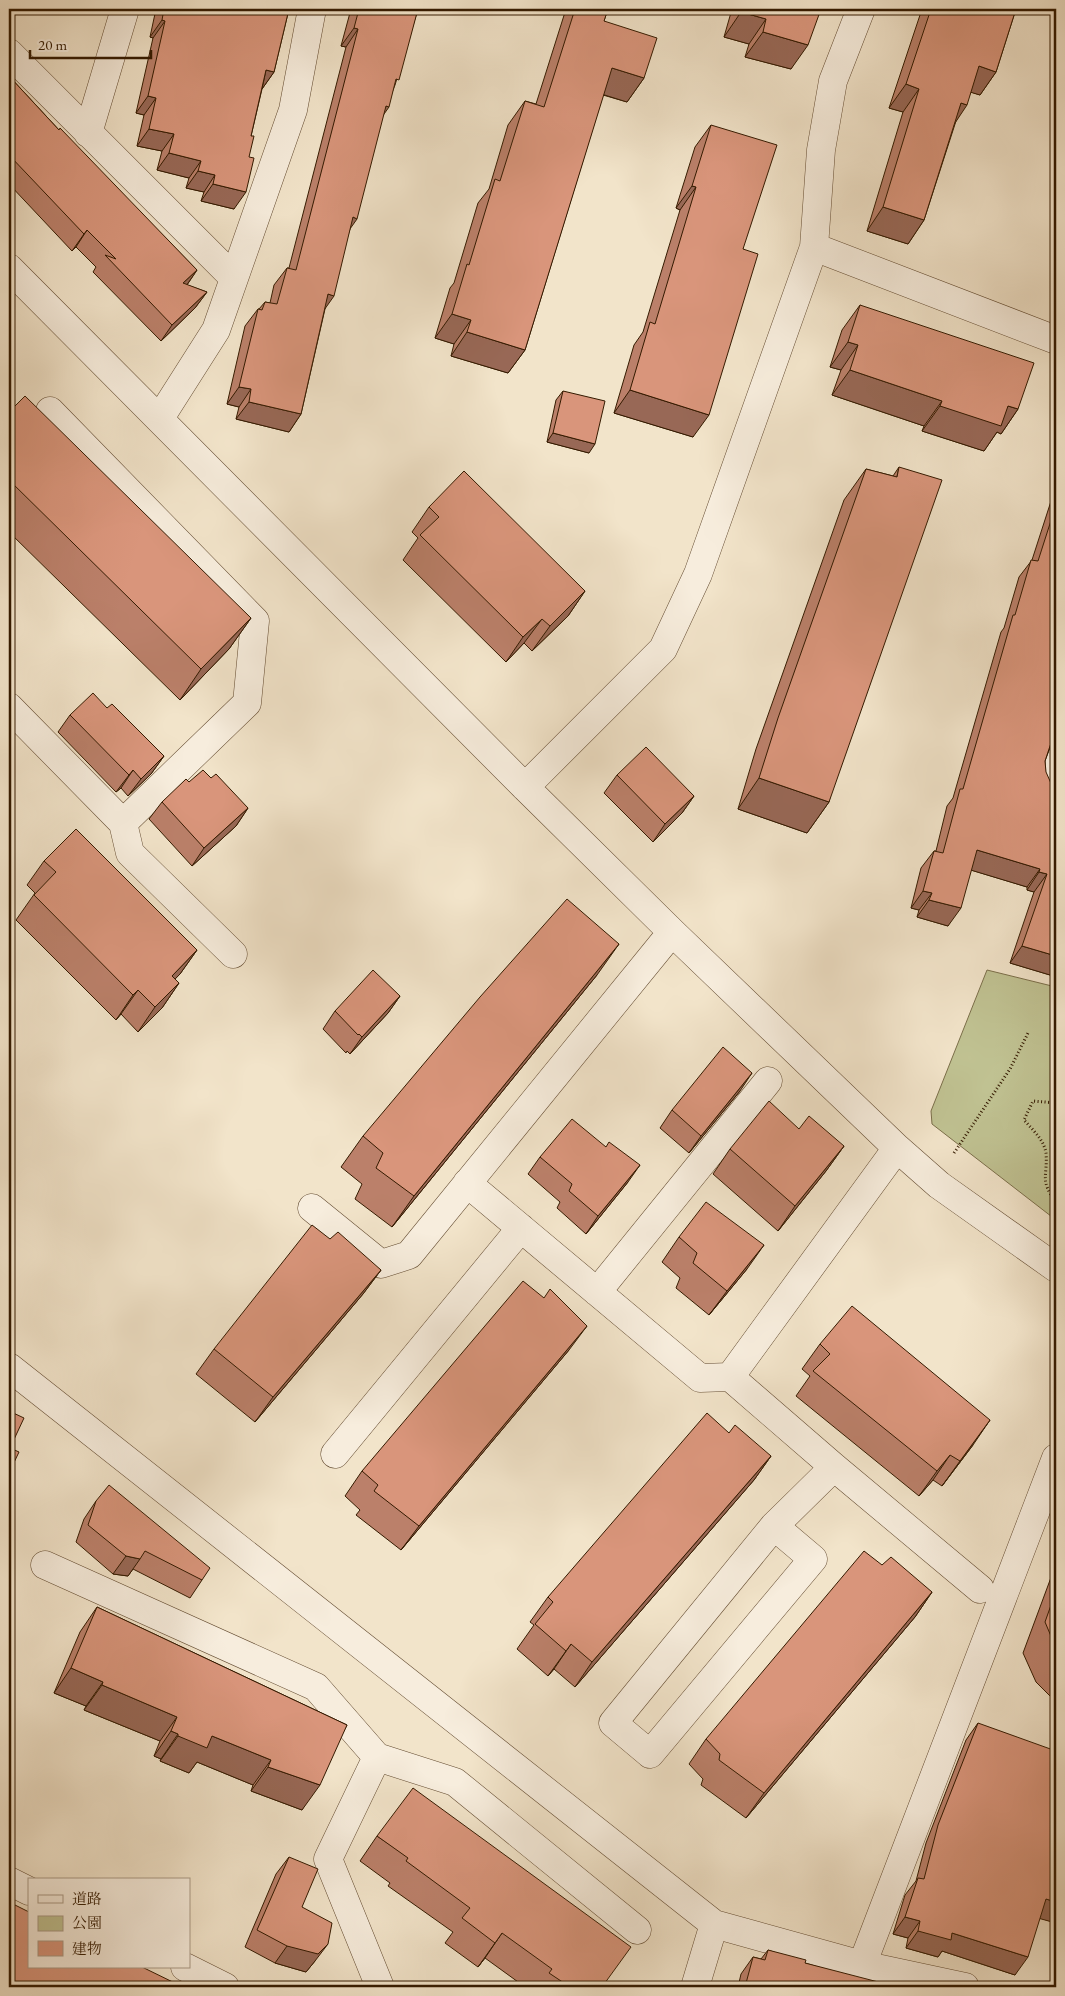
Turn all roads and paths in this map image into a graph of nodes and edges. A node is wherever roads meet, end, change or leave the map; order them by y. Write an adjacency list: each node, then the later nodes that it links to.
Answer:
1 (125, 9): 5 (street)
2 (312, 9): 8 (street)
3 (861, 9): 6 (street)
4 (9, 54): 5 (street)
5 (88, 133): 8 (street)
6 (814, 247): 9 (street); 14 (street)
7 (9, 268): 11 (street)
8 (234, 278): 11 (street)
9 (1056, 340)
10 (50, 411): 16 (street)
11 (160, 418): 14 (street)
12 (9, 707): 16 (street)
13 (1056, 759): 15 (street)
14 (525, 787): 17 (street)
15 (1056, 801)
16 (123, 823): 18 (street)
17 (672, 932): 22 (street); 24 (street)
18 (233, 954)
19 (1028, 1033): 23 (path)
20 (768, 1081): 29 (street)
21 (1056, 1103): 25 (path)
22 (897, 1148): 28 (street); 31 (street)
23 (952, 1155)
24 (467, 1183): 26 (street); 27 (street)
25 (1056, 1202)
26 (312, 1208)
27 (521, 1228): 29 (street); 32 (street)
28 (1056, 1268)
29 (597, 1292): 31 (street)
30 (9, 1366): 41 (street)
31 (730, 1377): 34 (street)
32 (335, 1454)
33 (1056, 1458): 43 (street)
34 (834, 1467): 35 (street); 37 (street)
35 (774, 1526): 35 (street)
36 (45, 1565): 38 (street)
37 (980, 1589)
38 (377, 1757): 42 (street); 47 (street)
39 (9, 1881): 40 (street)
40 (28, 1890)
41 (714, 1924): 43 (street); 48 (street)
42 (637, 1930)
43 (862, 1965): 45 (street)
44 (186, 1968): 46 (street)
45 (934, 1984): 49 (street)
46 (225, 1987)
47 (380, 1987)
48 (695, 1987)
49 (965, 1987)

